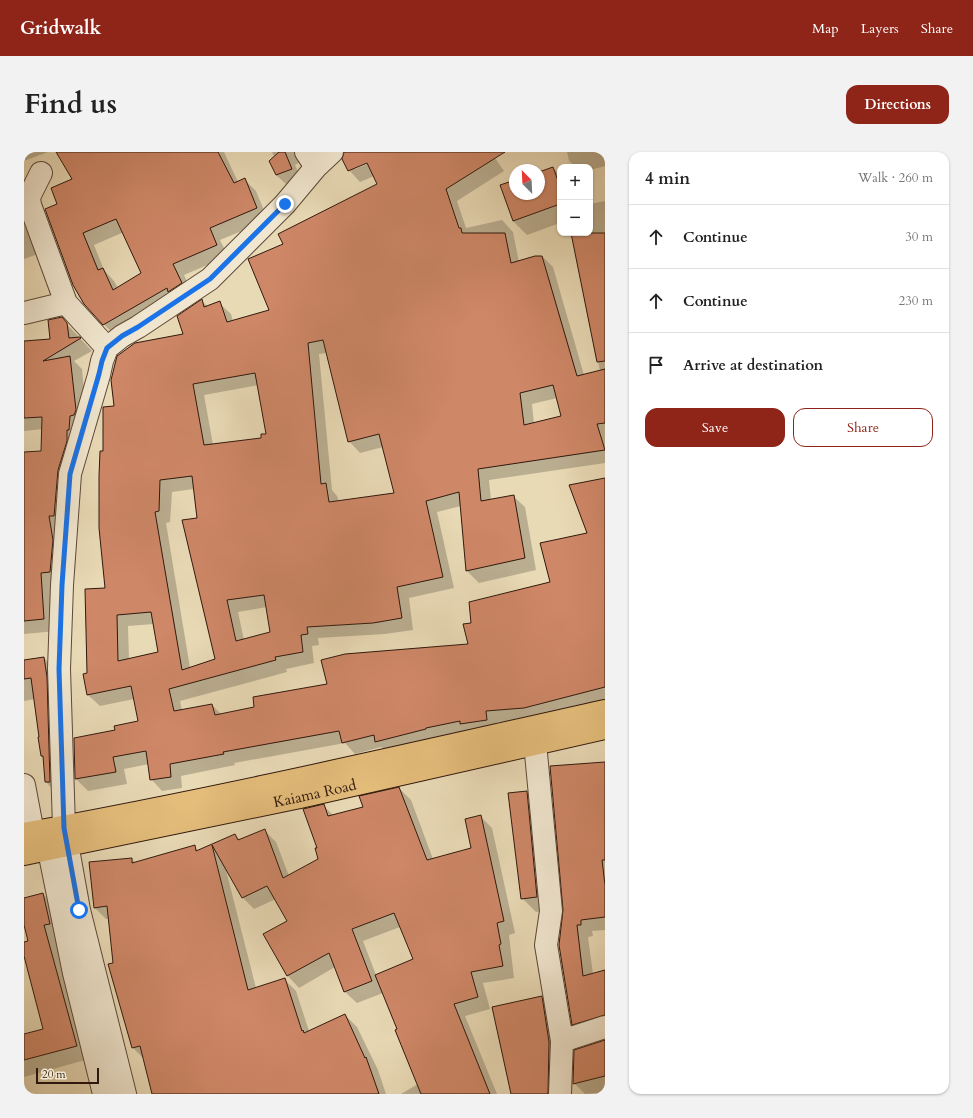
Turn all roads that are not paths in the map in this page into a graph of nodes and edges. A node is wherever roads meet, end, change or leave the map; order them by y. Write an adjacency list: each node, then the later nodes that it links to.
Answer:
1 (332, 152): 2 (street)
2 (311, 160): 6 (street)
3 (41, 173): 4 (street)
4 (66, 303): 5 (street); 6 (street)
5 (24, 313)
6 (107, 348): 11 (street)
7 (605, 711): 11 (highway, Kaiama Road)
8 (605, 728): 9 (highway, Kaiama Road)
9 (535, 743): 11 (highway, Kaiama Road); 14 (street)
10 (24, 785): 11 (street)
11 (47, 837): 12 (highway, Kaiama Road); 15 (street); 16 (street)
12 (24, 854)
13 (605, 1027): 14 (street)
14 (562, 1041): 17 (street)
15 (104, 1094)
16 (125, 1094)
17 (560, 1094)

